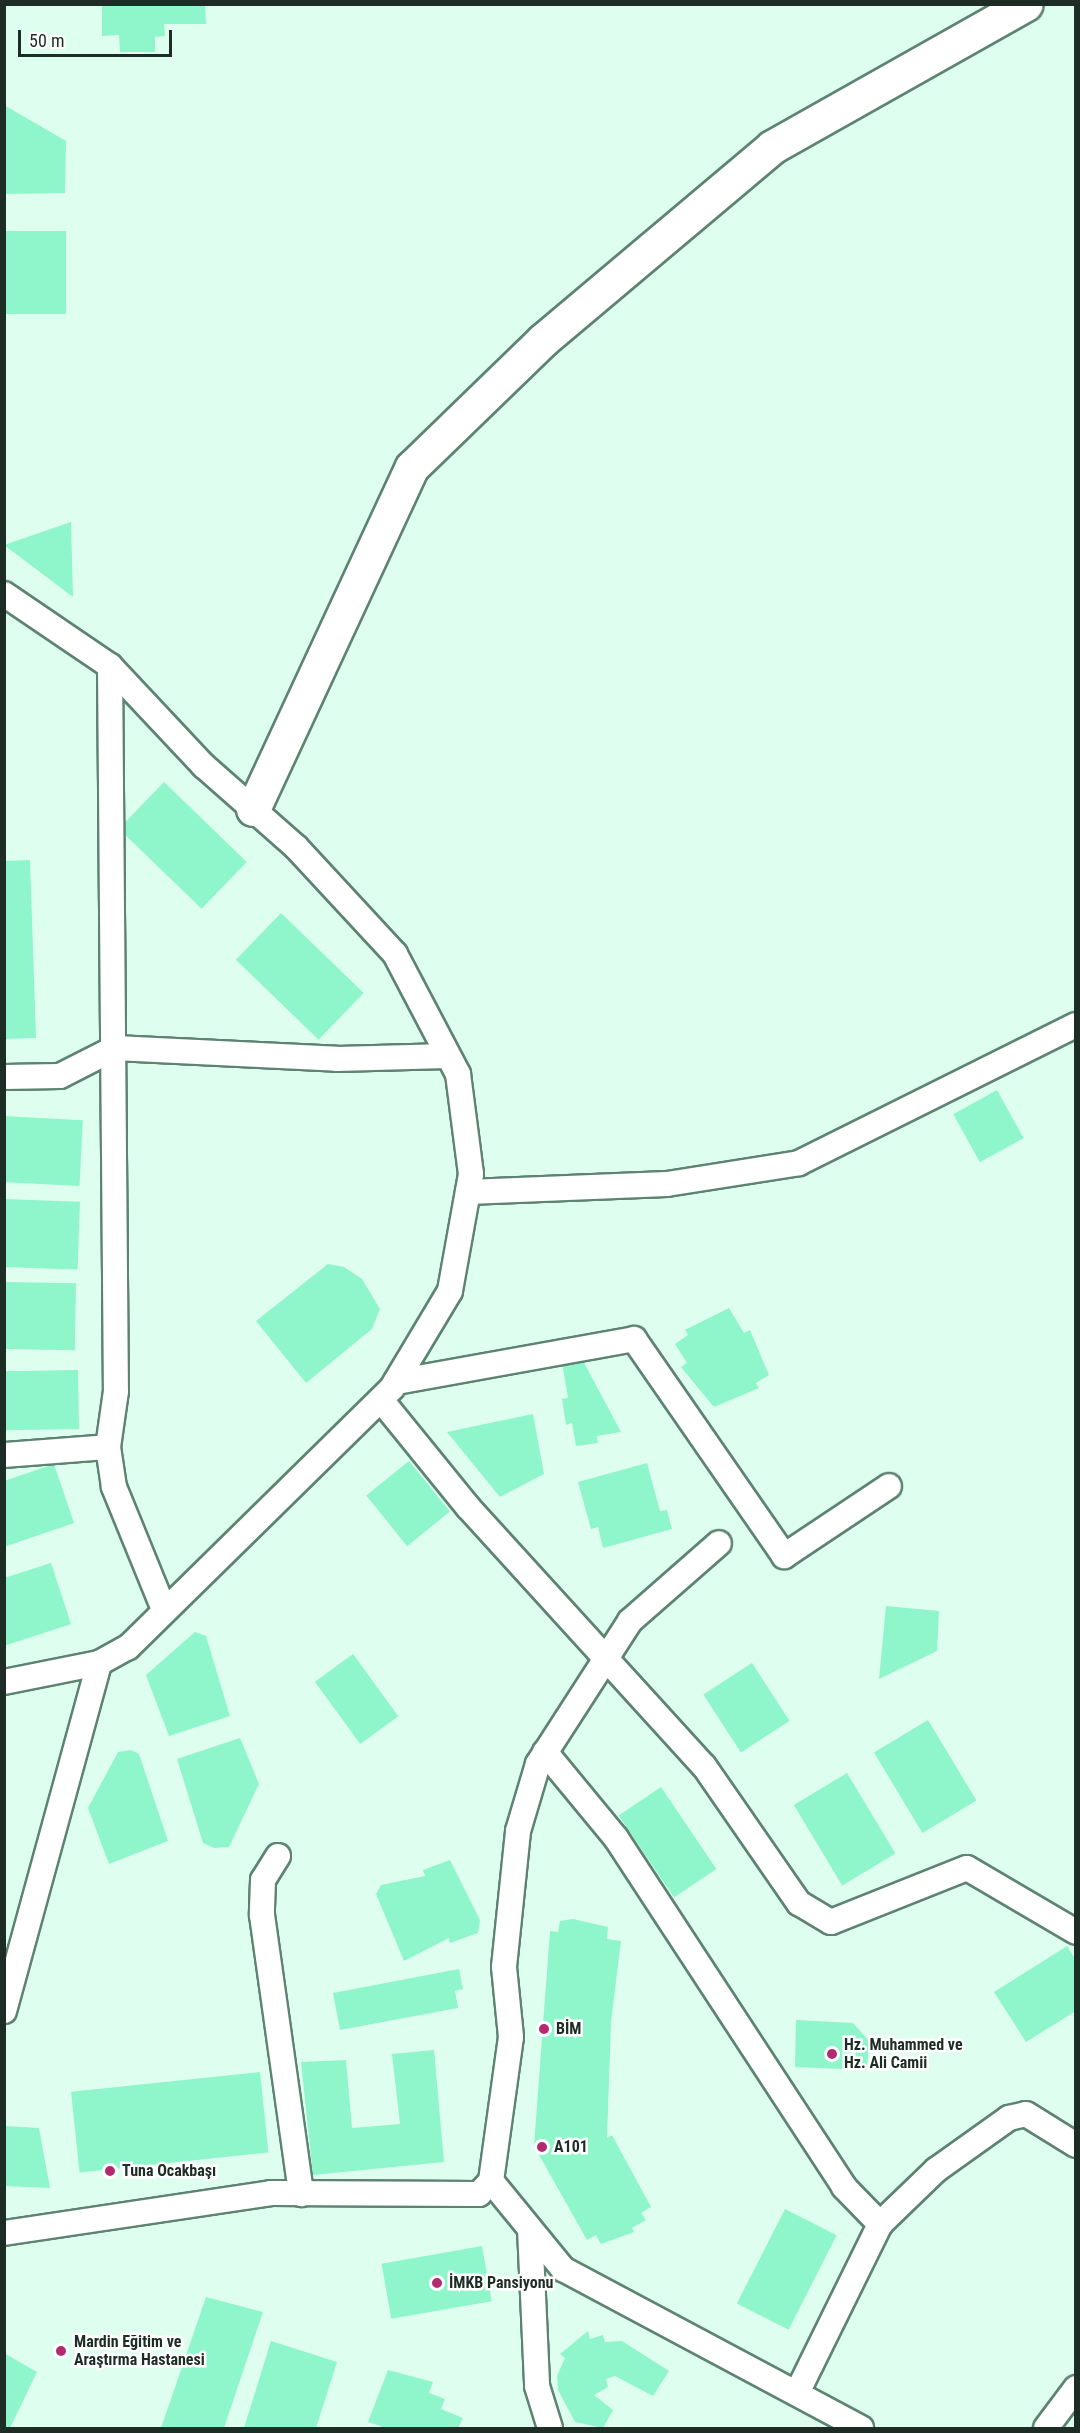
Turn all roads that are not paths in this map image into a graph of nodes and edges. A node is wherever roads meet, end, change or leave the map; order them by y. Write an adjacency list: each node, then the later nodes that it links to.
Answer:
1 (1026, 4): 4 (street)
2 (4, 594): 3 (street)
3 (110, 666): 4 (street); 6 (street)
4 (253, 809): 7 (street)
5 (1076, 1024): 9 (street)
6 (115, 1048): 7 (street); 8 (street); 11 (street)
7 (448, 1056): 9 (street)
8 (4, 1077)
9 (468, 1192): 10 (street)
10 (388, 1391): 13 (street); 15 (street); 16 (street)
11 (108, 1447): 12 (street); 15 (street)
12 (4, 1455)
13 (889, 1486)
14 (719, 1543): 16 (street)
15 (163, 1607): 17 (street)
16 (606, 1658): 19 (street); 21 (street)
17 (99, 1664): 18 (street); 22 (street)
18 (4, 1682)
19 (545, 1752): 24 (street); 26 (street)
20 (278, 1856): 25 (street)
21 (1076, 1932)
22 (4, 2011)
23 (1076, 2145): 26 (street)
24 (491, 2181): 25 (street); 27 (street)
25 (302, 2194): 28 (street)
26 (880, 2224): 30 (street)
27 (530, 2229): 30 (street); 31 (street)
28 (4, 2234)
29 (1076, 2388): 33 (street)
30 (797, 2393): 32 (street)
31 (550, 2428)
32 (861, 2428)
33 (1046, 2428)

